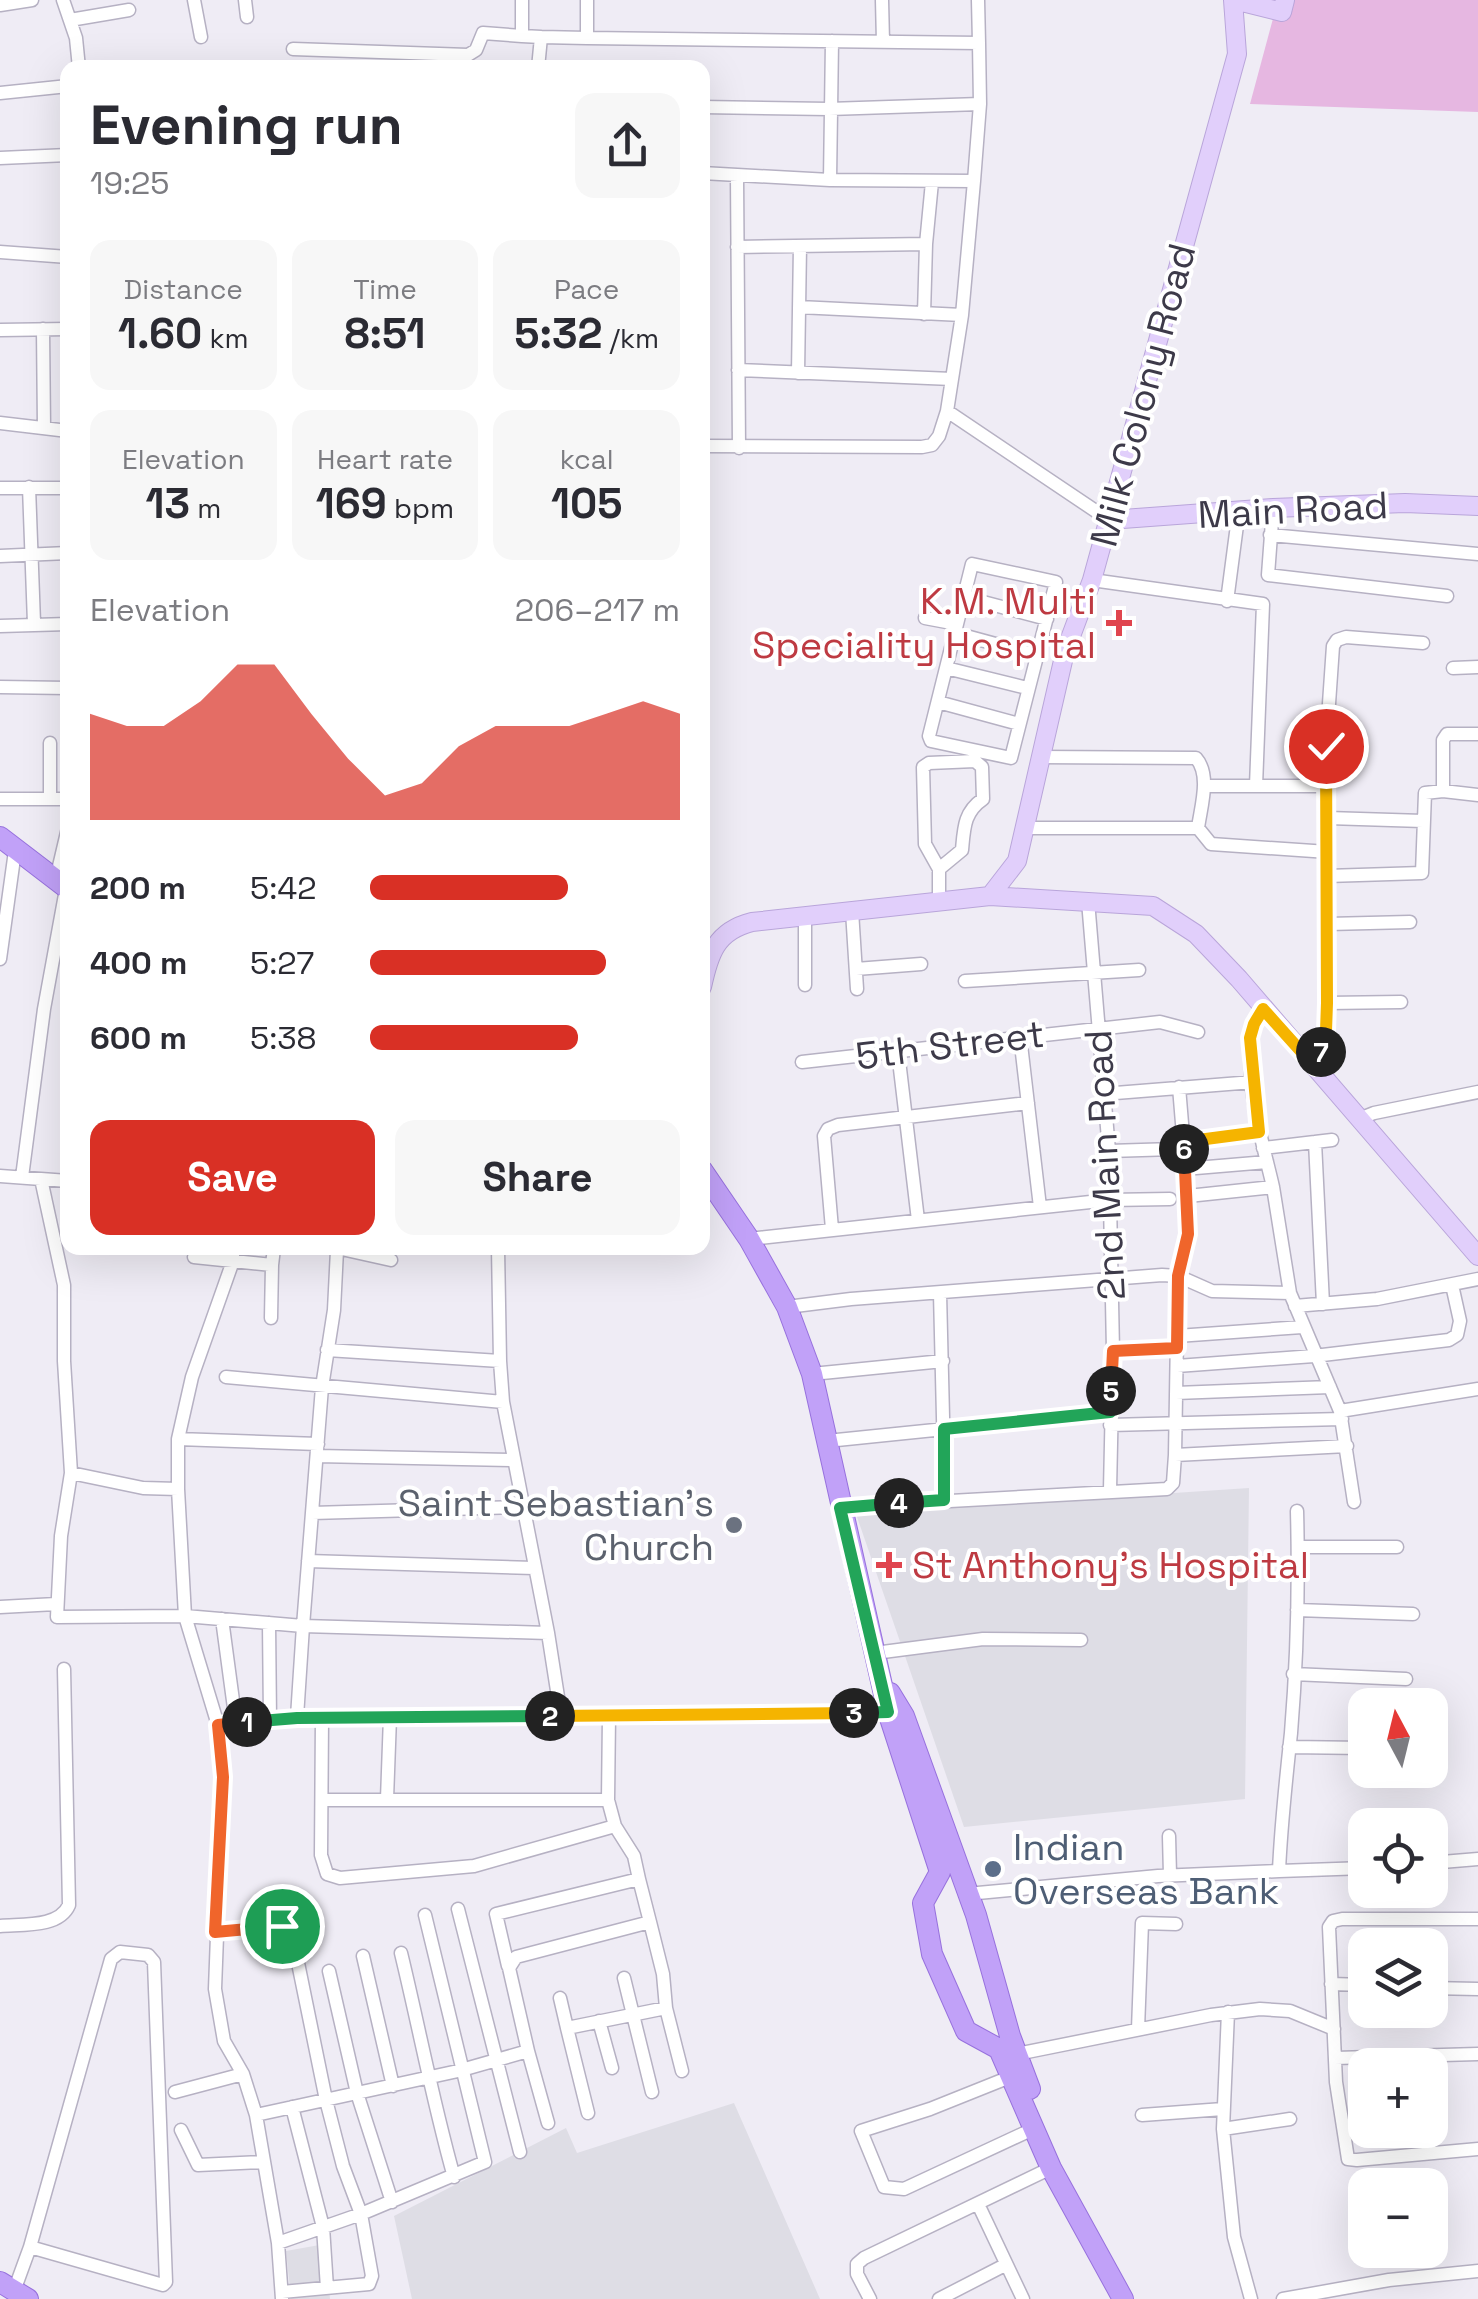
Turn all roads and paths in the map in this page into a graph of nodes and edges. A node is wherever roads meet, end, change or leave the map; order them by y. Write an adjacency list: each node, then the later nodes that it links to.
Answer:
1 (32, 0): 11 (street)
2 (63, 0): 14 (street)
3 (194, 0): 16 (street)
4 (245, 0): 13 (street)
5 (522, 0): 15 (street)
6 (587, 0): 18 (street)
7 (882, 0): 20 (street)
8 (978, 0): 21 (street)
9 (1234, 0): 10 (main road); 63 (main road, Milk Colony Road)
10 (1285, 0)
11 (0, 5)
12 (129, 10): 14 (street)
13 (247, 17)
14 (70, 20): 23 (street)
15 (522, 36): 17 (street); 22 (street)
16 (200, 37)
17 (541, 37): 18 (street); 24 (street)
18 (588, 38): 19 (street)
19 (832, 41): 20 (street); 29 (street)
20 (884, 42): 21 (street)
21 (979, 43): 27 (street)
22 (293, 49)
23 (78, 60)
24 (539, 60)
25 (60, 87): 26 (street)
26 (0, 92)
27 (980, 104): 29 (street); 35 (street)
28 (710, 107): 29 (street)
29 (829, 109): 34 (street)
30 (60, 154): 31 (street)
31 (0, 158)
32 (710, 174): 33 (street)
33 (736, 176): 34 (street); 39 (street)
34 (830, 180): 36 (street)
35 (974, 181): 36 (street); 44 (street)
36 (932, 182): 37 (street)
37 (926, 244): 38 (street); 43 (street)
38 (800, 246): 39 (street); 42 (street)
39 (737, 247): 48 (street)
40 (0, 252): 41 (street)
41 (60, 256)
42 (799, 307): 43 (street); 49 (street)
43 (924, 314): 44 (street)
44 (962, 314): 50 (street)
45 (43, 329): 46 (street); 47 (street); 53 (street)
46 (60, 329)
47 (0, 330)
48 (738, 370): 49 (street); 56 (street)
49 (798, 373): 50 (street)
50 (952, 379): 51 (street)
51 (947, 412): 56 (street); 63 (street)
52 (0, 423): 53 (street)
53 (44, 428): 54 (street)
54 (60, 430)
55 (710, 446): 56 (street)
56 (739, 448)
57 (29, 487): 58 (street); 59 (street); 65 (street)
58 (0, 488)
59 (60, 488)
60 (1478, 506): 61 (main road, Main Road)
61 (1273, 508): 62 (main road, Main Road); 64 (street)
62 (1239, 510): 63 (main road, Main Road); 72 (street)
63 (1109, 520): 69 (main road, Milk Colony Road)
64 (1270, 536): 67 (street); 70 (street)
65 (31, 553): 66 (street); 68 (street); 75 (street)
66 (60, 554)
67 (1478, 554)
68 (0, 556)
69 (1092, 580): 72 (street); 81 (main road, Milk Colony Road)
70 (1447, 596)
71 (964, 598): 74 (street); 74 (street); 78 (street)
72 (1227, 601): 96 (street)
73 (925, 618): 78 (street)
74 (1047, 618): 80 (street)
75 (34, 623): 76 (street); 77 (street)
76 (60, 624)
77 (0, 626)
78 (956, 628): 80 (street); 83 (street)
79 (1422, 643): 97 (street)
80 (1038, 650): 81 (street); 85 (street)
81 (1065, 652): 86 (main road, Milk Colony Road)
82 (1478, 667): 84 (street)
83 (946, 668): 89 (street); 90 (street)
84 (1453, 668)
85 (1034, 670): 86 (street); 89 (street)
86 (1059, 677): 94 (main road, Milk Colony Road)
87 (0, 687): 88 (street)
88 (60, 688)
89 (1028, 688): 91 (street)
90 (938, 702): 91 (street); 91 (street)
91 (1019, 724)
92 (1478, 734): 98 (street)
93 (50, 743): 101 (street)
94 (1039, 758): 95 (street); 105 (main road, Milk Colony Road)
95 (1204, 786): 96 (street); 106 (street)
96 (1256, 786): 97 (street)
97 (1326, 786): 103 (street)
98 (1443, 790): 99 (street); 104 (street)
99 (1478, 795)
100 (0, 799): 101 (street)
101 (50, 799): 102 (street)
102 (60, 799)
103 (1328, 818): 104 (street); 108 (street)
104 (1423, 821): 110 (street)
105 (1026, 828): 106 (street); 112 (main road, Milk Colony Road)
106 (1198, 828): 108 (street)
107 (8, 844): 111 (main road); 121 (street)
108 (1328, 852): 110 (street)
109 (939, 869): 109 (street); 114 (street)
110 (1328, 876): 119 (street)
111 (60, 884)
112 (990, 896): 113 (main road); 114 (main road)
113 (1088, 901): 125 (street, 2nd Main Road); 131 (main road)
114 (939, 902): 116 (main road)
115 (60, 905): 153 (street)
116 (852, 912): 117 (main road); 123 (street)
117 (805, 917): 120 (main road); 127 (street)
118 (1410, 922): 119 (street)
119 (1328, 924): 130 (street)
120 (710, 953)
121 (0, 959)
122 (921, 964): 123 (street)
123 (856, 969): 128 (street)
124 (1139, 970): 125 (street)
125 (1096, 972): 126 (street); 132 (street, 2nd Main Road)
126 (965, 981)
127 (805, 985)
128 (857, 989)
129 (1400, 1002): 130 (street)
130 (1327, 1003): 137 (street)
131 (1263, 1009): 137 (main road); 138 (street)
132 (1098, 1029): 133 (street, 5th Street); 134 (street, 5th Street); 141 (street, 2nd Main Road)
133 (1198, 1032)
134 (1020, 1036): 135 (street, 5th Street); 142 (street)
135 (898, 1052): 136 (street, 5th Street); 143 (street)
136 (802, 1062)
137 (1315, 1067): 144 (main road)
138 (1253, 1082): 139 (street); 145 (street)
139 (1179, 1087): 141 (street); 148 (street)
140 (1478, 1092): 144 (street)
141 (1104, 1094): 149 (street, 2nd Main Road)
142 (1028, 1102): 143 (street); 161 (street)
143 (906, 1117): 162 (street); 163 (street)
144 (1359, 1119): 172 (main road)
145 (1259, 1132): 148 (street); 150 (street)
146 (1332, 1140): 147 (street)
147 (1316, 1142): 150 (street); 182 (street)
148 (1179, 1145): 149 (street); 151 (street)
149 (1108, 1151): 159 (street, 2nd Main Road)
150 (1266, 1155): 151 (street); 157 (street)
151 (1184, 1169): 158 (street)
152 (0, 1176): 153 (street)
153 (22, 1177): 155 (street)
154 (60, 1178): 155 (street)
155 (42, 1179): 210 (street)
156 (710, 1182): 164 (main road)
157 (1273, 1187): 158 (street); 181 (street)
158 (1188, 1196): 176 (street)
159 (1108, 1200): 160 (street); 161 (street); 178 (street, 2nd Main Road)
160 (1170, 1200)
161 (1040, 1207): 162 (street)
162 (918, 1220): 163 (street)
163 (832, 1230): 164 (street)
164 (749, 1239): 183 (main road)
165 (220, 1255): 173 (street)
166 (233, 1255): 204 (street)
167 (237, 1255): 175 (street)
168 (273, 1255): 175 (street)
169 (337, 1255): 187 (street)
170 (366, 1255): 174 (street)
171 (498, 1255): 190 (street)
172 (1478, 1256)
173 (194, 1257)
174 (390, 1260)
175 (272, 1265): 184 (street)
176 (1178, 1276): 178 (street); 181 (street); 186 (street)
177 (1478, 1279): 179 (street)
178 (1112, 1280): 180 (street); 188 (street, 2nd Main Road)
179 (1452, 1285): 182 (street); 189 (street)
180 (940, 1293): 183 (street); 191 (street)
181 (1292, 1300): 182 (street); 185 (street)
182 (1323, 1304)
183 (786, 1307): 193 (main road)
184 (271, 1318)
185 (1302, 1327): 186 (street); 189 (street)
186 (1177, 1342): 188 (street); 192 (street)
187 (328, 1350): 190 (street); 195 (street)
188 (1113, 1351): 201 (street, 2nd Main Road)
189 (1314, 1356): 192 (street); 196 (street)
190 (500, 1361): 199 (street)
191 (942, 1361): 193 (street); 203 (street)
192 (1177, 1366): 198 (street)
193 (812, 1374): 205 (main road)
194 (226, 1377): 195 (street)
195 (322, 1388): 199 (street); 207 (street)
196 (1330, 1388): 198 (street); 200 (street)
197 (1478, 1389): 200 (street)
198 (1176, 1394): 202 (street)
199 (503, 1402): 209 (street)
200 (1341, 1415): 202 (street); 206 (street)
201 (1110, 1418): 202 (street); 203 (street); 212 (street, 2nd Main Road)
202 (1176, 1423): 208 (street)
203 (944, 1429): 205 (street); 213 (street)
204 (178, 1439): 207 (street); 211 (street)
205 (826, 1440): 216 (main road)
206 (1347, 1446): 208 (street); 214 (street)
207 (317, 1450): 209 (street); 218 (street)
208 (1175, 1455): 212 (street)
209 (512, 1460): 215 (street)
210 (71, 1473): 211 (street); 223 (street)
211 (178, 1489): 227 (street)
212 (1110, 1490): 213 (street)
213 (944, 1500): 216 (street)
214 (1354, 1502)
215 (522, 1507): 218 (street); 222 (street)
216 (840, 1508): 233 (main road)
217 (1297, 1511): 219 (street)
218 (312, 1513): 221 (street)
219 (1298, 1547): 220 (street); 225 (street)
220 (1397, 1547)
221 (308, 1561): 222 (street); 230 (street)
222 (534, 1568): 231 (street)
223 (56, 1604): 224 (street); 227 (street)
224 (0, 1607)
225 (1296, 1610): 226 (street); 235 (street)
226 (1412, 1614)
227 (186, 1616): 228 (street); 246 (street)
228 (222, 1619): 229 (street); 245 (street)
229 (269, 1623): 230 (street); 244 (street)
230 (303, 1626): 231 (street); 243 (street)
231 (548, 1632): 239 (street)
232 (1081, 1640): 233 (street)
233 (875, 1653): 237 (main road)
234 (64, 1668): 266 (street)
235 (1293, 1674): 236 (street); 247 (street)
236 (1406, 1680)
237 (882, 1681): 238 (main road); 260 (main road)
238 (888, 1712): 240 (street); 295 (main road)
239 (561, 1716): 240 (street); 242 (street)
240 (610, 1716): 251 (street)
241 (322, 1717): 242 (street); 243 (street); 250 (street)
242 (390, 1717): 249 (street)
243 (297, 1718): 244 (street)
244 (270, 1720): 245 (street)
245 (236, 1723): 246 (street)
246 (218, 1725): 267 (street)
247 (1289, 1747): 248 (street); 257 (street)
248 (1348, 1748)
249 (387, 1799): 250 (street); 251 (street)
250 (322, 1800): 252 (street)
251 (608, 1800): 252 (street)
252 (615, 1826): 259 (street)
253 (1169, 1836): 258 (street)
254 (1478, 1859): 255 (street)
255 (1448, 1861)
256 (1348, 1869): 257 (street)
257 (1279, 1871): 258 (street)
258 (1170, 1875): 260 (street)
259 (639, 1878): 264 (street); 270 (street)
260 (964, 1885): 285 (main road)
261 (458, 1909): 289 (street)
262 (426, 1916): 291 (street)
263 (1478, 1919): 273 (street)
264 (650, 1922): 270 (street); 278 (street)
265 (1176, 1924): 283 (street)
266 (0, 1926)
267 (215, 1932): 293 (street); 300 (street)
268 (402, 1952): 294 (street)
269 (362, 1956): 296 (street)
270 (509, 1968): 286 (street)
271 (329, 1971): 299 (street)
272 (624, 1978): 280 (street)
273 (1330, 1984): 274 (street); 284 (street)
274 (1348, 1985)
275 (1448, 1988): 276 (street)
276 (1478, 1989)
277 (560, 1998): 282 (street)
278 (666, 2008): 280 (street); 292 (street)
279 (1228, 2012): 283 (street); 284 (street); 302 (street)
280 (632, 2014): 281 (street); 298 (street)
281 (599, 2021): 282 (street); 290 (street)
282 (567, 2028): 303 (street)
283 (1138, 2029): 285 (street)
284 (1334, 2029): 288 (street)
285 (1014, 2045): 332 (main road)
286 (528, 2051): 289 (street); 307 (street)
287 (1478, 2054): 288 (street)
288 (1335, 2058): 311 (street)
289 (496, 2060): 291 (street); 312 (street)
290 (612, 2068)
291 (463, 2069): 294 (street); 315 (street)
292 (682, 2071)
293 (243, 2074): 297 (street); 304 (street)
294 (431, 2077): 296 (street); 315 (street)
295 (1010, 2077): 308 (main road); 308 (street)
296 (393, 2086): 299 (street)
297 (175, 2092)
298 (652, 2092)
299 (357, 2093): 300 (street); 316 (street)
300 (326, 2100): 301 (street); 318 (street)
301 (292, 2107): 304 (street); 319 (street)
302 (1223, 2110): 305 (street); 309 (street)
303 (588, 2114)
304 (256, 2115): 313 (street)
305 (1142, 2116)
306 (1290, 2119): 309 (street)
307 (548, 2123)
308 (1033, 2129): 314 (main road)
309 (1223, 2129): 333 (street)
310 (180, 2130): 313 (street)
311 (1478, 2149)
312 (520, 2152)
313 (264, 2162): 320 (street)
314 (1051, 2168): 317 (street); 331 (main road)
315 (454, 2177): 316 (street)
316 (392, 2202): 318 (street)
317 (978, 2204): 322 (street); 328 (street)
318 (361, 2214): 319 (street); 324 (street)
319 (323, 2227): 320 (street); 324 (street)
320 (278, 2243): 327 (street)
321 (30, 2247): 321 (street); 325 (street)
322 (1005, 2265): 329 (street); 330 (street)
323 (1478, 2270): 326 (street)
324 (327, 2288): 327 (street)
325 (14, 2291)
326 (1368, 2292): 334 (street)
327 (282, 2296)
328 (870, 2299)
329 (939, 2299)
330 (1023, 2299)
331 (1123, 2299)
332 (1139, 2299)
333 (1251, 2299)
334 (1282, 2299)

